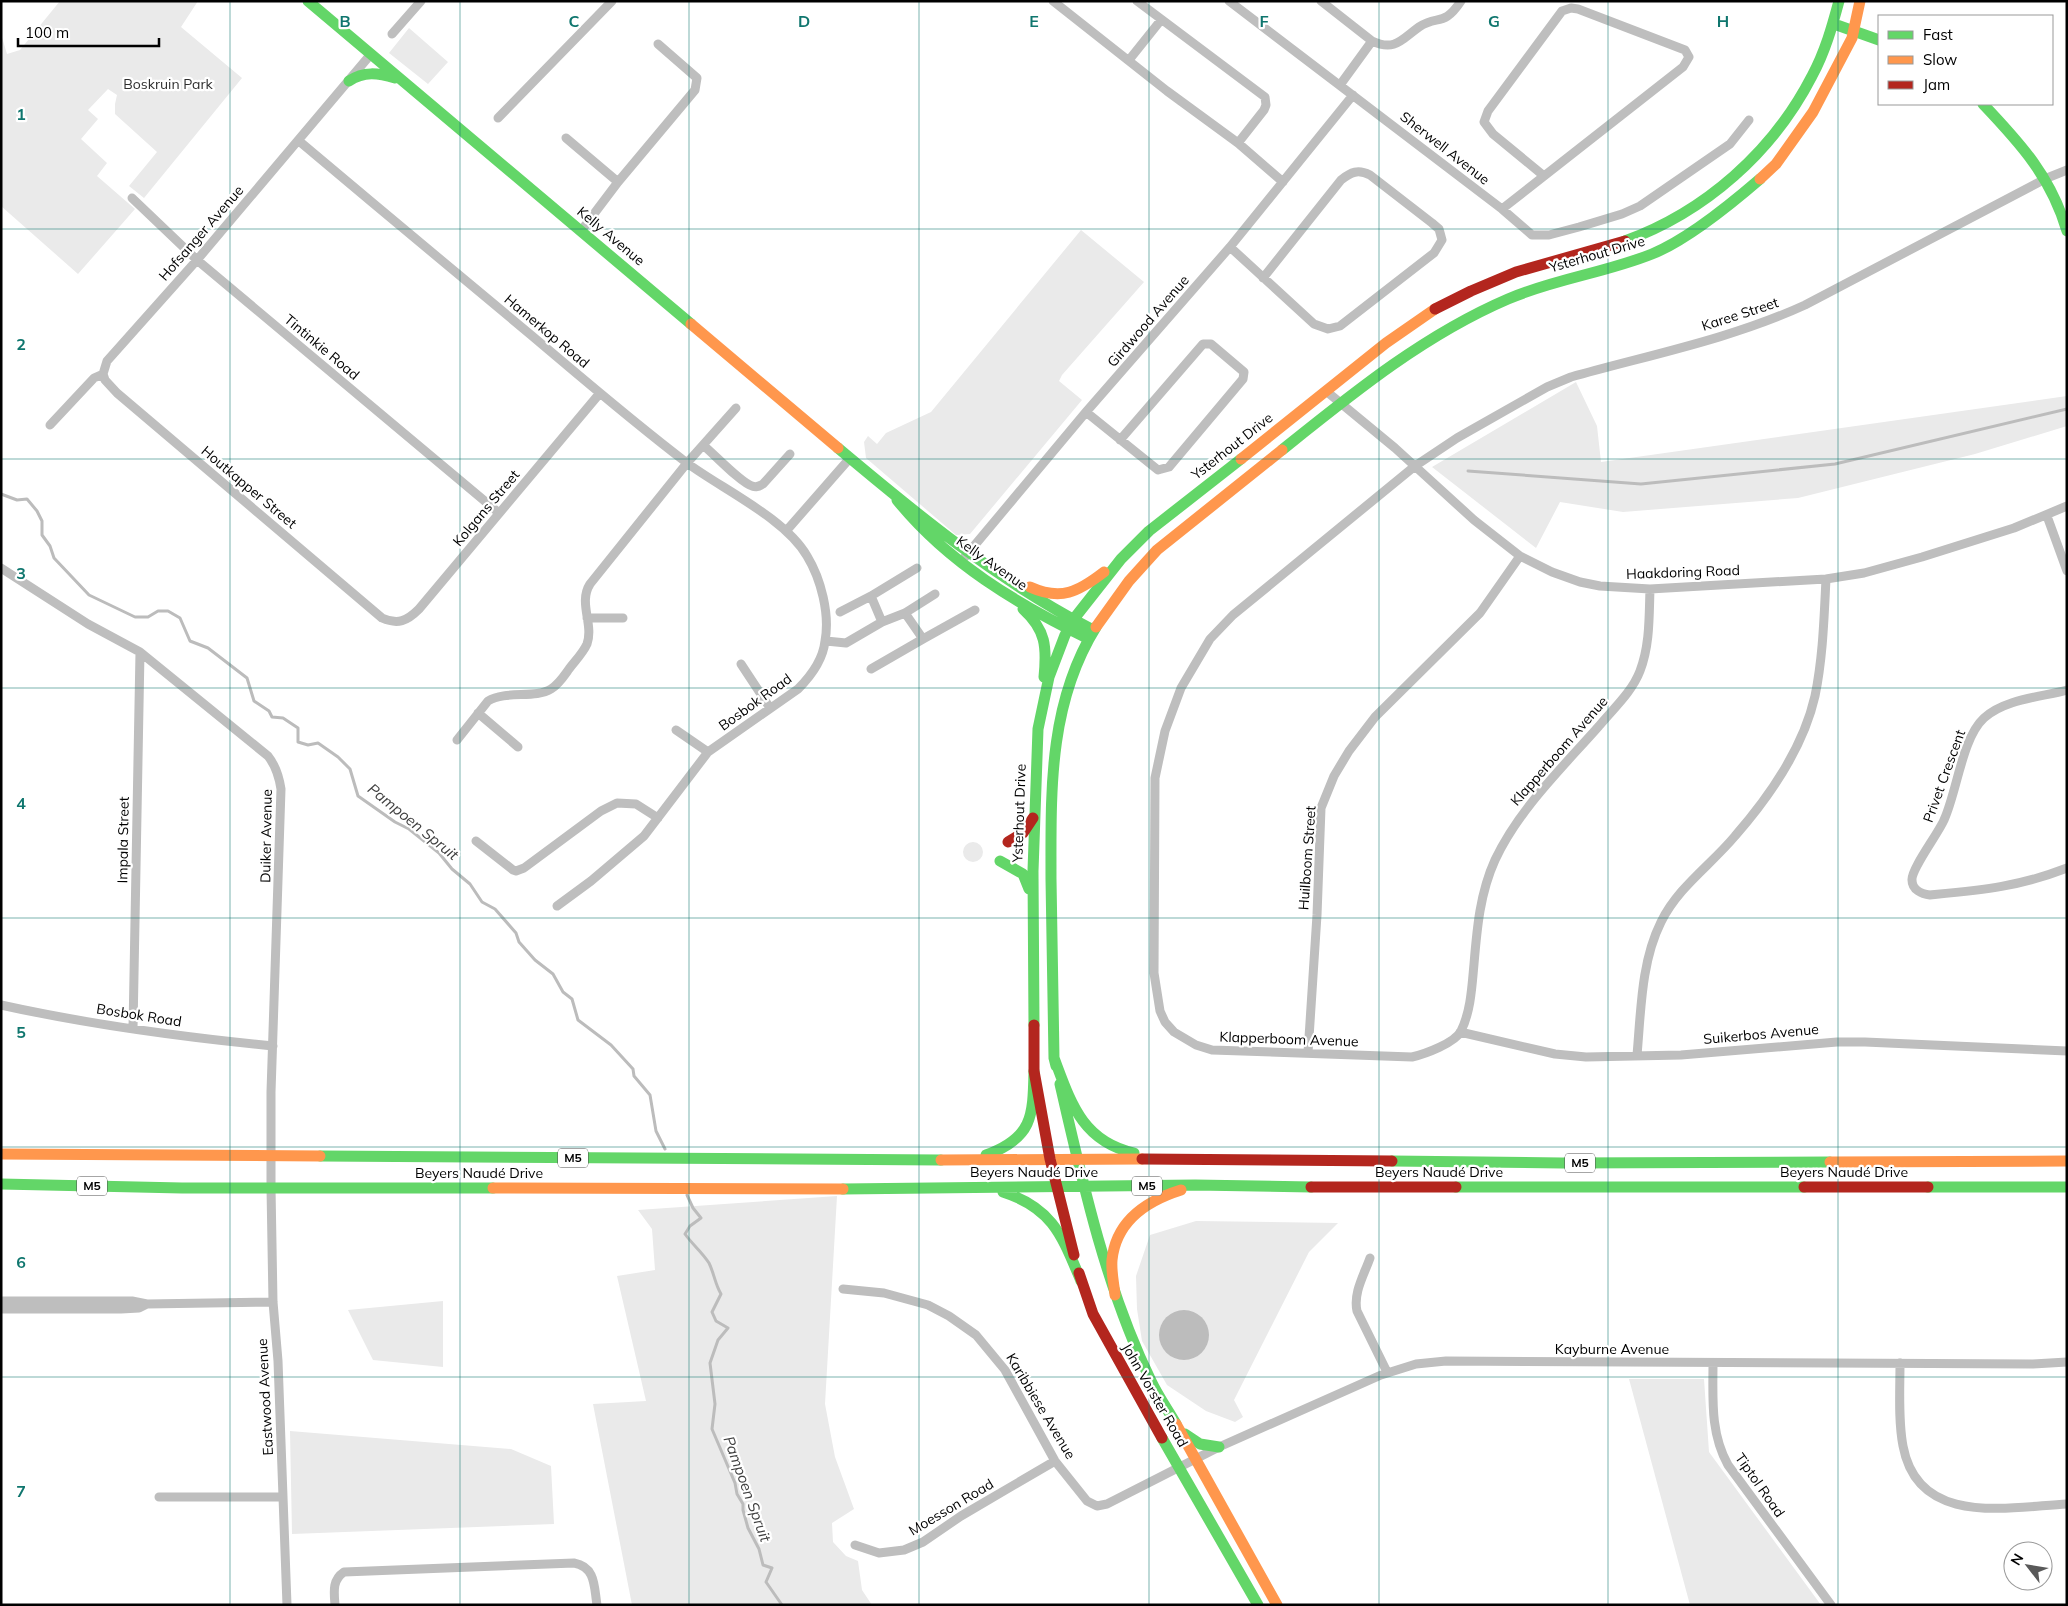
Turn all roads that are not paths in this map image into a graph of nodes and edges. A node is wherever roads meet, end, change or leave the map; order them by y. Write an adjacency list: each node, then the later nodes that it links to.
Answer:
1 (308, 1): 18 (main road, Kelly Avenue)
2 (421, 1): 14 (street)
3 (612, 1): 25 (street)
4 (1053, 1): 19 (street)
5 (1137, 1): 11 (street)
6 (1229, 1): 22 (street, Sherwell Avenue)
7 (1321, 1): 16 (street)
8 (1461, 1): 16 (street)
9 (1839, 1): 12 (main road, Ysterhout Drive)
10 (1860, 1): 13 (main road, Ysterhout Drive)
11 (1162, 20): 19 (street); 29 (street)
12 (1834, 24): 13 (main road); 43 (main road, Ysterhout Drive)
13 (1855, 30): 15 (main road); 45 (main road, Ysterhout Drive)
14 (392, 34)
15 (1878, 40)
16 (1372, 42): 22 (street)
17 (658, 44): 33 (street)
18 (371, 54): 20 (street, Hofsanger Avenue); 21 (main road, Kelly Avenue)
19 (1129, 60): 29 (street)
20 (349, 81): 21 (main road); 28 (street, Hofsanger Avenue)
21 (401, 81): 37 (main road, Kelly Avenue)
22 (1340, 85): 23 (street, Sherwell Avenue)
23 (1353, 95): 34 (street, Girdwood Avenue); 36 (street, Sherwell Avenue)
24 (1983, 105): 32 (main road)
25 (498, 118)
26 (1749, 120): 36 (street, Sherwell Avenue)
27 (566, 138): 33 (street)
28 (298, 141): 40 (street, Hofsanger Avenue); 44 (street, Hamerkop Road)
29 (1238, 143): 34 (street)
30 (2067, 170): 32 (street, Karee Street)
31 (1544, 176): 31 (street); 36 (street)
32 (2047, 178): 38 (main road); 54 (street, Karee Street)
33 (618, 182): 37 (street)
34 (1283, 182): 39 (street, Girdwood Avenue)
35 (132, 198): 40 (street, Tintinkie Road)
36 (1502, 209)
37 (581, 230): 52 (main road, Kelly Avenue)
38 (2067, 230)
39 (1230, 247): 41 (street); 47 (street, Girdwood Avenue)
40 (197, 260): 42 (street, Hofsanger Avenue); 56 (street, Tintinkie Road)
41 (1263, 278): 41 (street)
42 (103, 374): 48 (street, Hofsanger Avenue); 74 (street, Houtkapper Street)
43 (1326, 391): 45 (street, Haakdoring Road); 61 (main road, Ysterhout Drive)
44 (600, 393): 53 (street, Hamerkop Road); 56 (street, Kolgans Street)
45 (1340, 403): 54 (street, Haakdoring Road); 79 (main road, Ysterhout Drive)
46 (736, 408): 50 (street)
47 (1086, 412): 49 (street); 60 (street, Girdwood Avenue)
48 (50, 425)
49 (1120, 440): 49 (street)
50 (703, 445): 51 (street); 53 (street)
51 (790, 454)
52 (850, 458): 58 (street); 60 (main road, Kelly Avenue)
53 (687, 463): 58 (street, Hamerkop Road); 75 (street)
54 (1415, 466): 59 (street, Haakdoring Road); 106 (street, Klapperboom Avenue)
55 (2067, 506): 57 (street, Haakdoring Road)
56 (500, 513): 74 (street, Kolgans Street)
57 (2046, 516): 65 (street); 66 (street, Haakdoring Road)
58 (787, 530): 81 (street, Bosbok Road)
59 (1520, 556): 68 (street, Haakdoring Road); 106 (street, Huilboom Street)
60 (964, 558): 64 (main road, Kelly Avenue); 67 (main road, Kelly Avenue)
61 (1121, 559): 64 (main road); 78 (main road, Ysterhout Drive)
62 (1, 568): 82 (street, Duiker Avenue)
63 (917, 568): 70 (street)
64 (996, 572): 78 (main road, Kelly Avenue)
65 (2067, 572)
66 (1826, 579): 68 (street, Haakdoring Road); 107 (street)
67 (991, 583): 78 (main road, Kelly Avenue); 87 (main road)
68 (1650, 589): 103 (street, Klapperboom Avenue)
69 (935, 594): 73 (street)
70 (871, 596): 72 (street); 77 (street)
71 (975, 610): 80 (street)
72 (840, 612)
73 (905, 613): 77 (street); 80 (street)
74 (382, 618)
75 (587, 618): 76 (street); 88 (street)
76 (623, 618)
77 (882, 622): 81 (street)
78 (1070, 625): 79 (main road, Kelly Avenue); 87 (main road, Ysterhout Drive)
79 (1091, 634): 108 (main road, Ysterhout Drive)
80 (923, 639): 84 (street)
81 (826, 641): 86 (street, Bosbok Road)
82 (140, 652): 102 (street, Impala Street); 104 (street, Duiker Avenue)
83 (741, 664): 86 (street)
84 (871, 668)
85 (2067, 690): 98 (street, Privet Crescent)
86 (770, 708): 92 (street, Bosbok Road)
87 (1041, 708): 93 (main road, Ysterhout Drive)
88 (478, 713): 90 (street); 91 (street)
89 (676, 730): 92 (street)
90 (456, 740)
91 (518, 748)
92 (708, 752): 94 (street, Bosbok Road)
93 (1034, 816): 96 (main road); 99 (main road, Ysterhout Drive)
94 (658, 818): 95 (street); 100 (street, Bosbok Road)
95 (476, 841)
96 (1008, 842)
97 (1000, 862): 99 (main road)
98 (2067, 868)
99 (1033, 903): 109 (main road, Ysterhout Drive)
100 (556, 906)
101 (1, 1005): 102 (street, Bosbok Road)
102 (133, 1029): 104 (street, Bosbok Road)
103 (1460, 1032): 106 (street, Klapperboom Avenue); 107 (street, Suikerbos Avenue)
104 (273, 1046): 111 (street, Duiker Avenue)
105 (2067, 1051): 107 (street, Suikerbos Avenue)
106 (1308, 1053)
107 (1638, 1055)
108 (1054, 1058): 112 (main road, Ysterhout Drive); 114 (main road)
109 (1034, 1071): 113 (main road, Ysterhout Drive); 115 (main road)
110 (1, 1154): 111 (main road, Beyers Naudé Drive / M5)
111 (272, 1157): 115 (main road, Beyers Naudé Drive / M5); 123 (street, Duiker Avenue)
112 (1077, 1158): 113 (main road, Beyers Naudé Drive / M5); 114 (main road, Beyers Naudé Drive / M5); 119 (main road, Ysterhout Drive)
113 (1050, 1159): 115 (main road, Beyers Naudé Drive / M5); 121 (main road, Ysterhout Drive)
114 (1183, 1159): 116 (main road, Beyers Naudé Drive / M5)
115 (969, 1160)
116 (2067, 1161)
117 (1, 1184): 123 (main road, Beyers Naudé Drive / M5)
118 (1195, 1185): 119 (main road, Beyers Naudé Drive / M5); 122 (main road, Beyers Naudé Drive / M5); 127 (main road)
119 (1085, 1186): 121 (main road, Beyers Naudé Drive / M5); 127 (main road, John Vorster Road)
120 (972, 1187): 121 (main road, Beyers Naudé Drive / M5); 123 (main road, Beyers Naudé Drive / M5); 125 (main road)
121 (1057, 1187): 125 (main road, John Vorster Road)
122 (2067, 1187)
123 (271, 1188): 129 (street, Eastwood Avenue)
124 (1370, 1258): 135 (street)
125 (1081, 1281): 140 (main road, John Vorster Road)
126 (843, 1289): 139 (street, Karibbiese Avenue)
127 (1115, 1295): 136 (main road, John Vorster Road)
128 (1, 1301): 130 (street)
129 (273, 1302): 130 (street); 142 (street, Eastwood Avenue)
130 (148, 1304): 131 (street)
131 (1, 1309)
132 (2067, 1362): 134 (street, Kayburne Avenue)
133 (1713, 1363): 134 (street, Kayburne Avenue); 135 (street, Kayburne Avenue); 150 (street, Tiptol Road)
134 (1900, 1363): 143 (street)
135 (1387, 1372): 137 (street, Kayburne Avenue)
136 (1178, 1428): 137 (main road); 138 (main road, John Vorster Road)
137 (1219, 1447): 138 (street, Kayburne Avenue)
138 (1197, 1458): 140 (street, Kayburne Avenue); 149 (main road, John Vorster Road)
139 (1055, 1461): 140 (street, Karibbiese Avenue); 144 (street, Moesson Road)
140 (1180, 1466): 148 (main road, John Vorster Road)
141 (159, 1497): 142 (street)
142 (283, 1497): 145 (street, Eastwood Avenue)
143 (2067, 1504)
144 (855, 1545)
145 (287, 1605)
146 (335, 1605): 147 (street)
147 (597, 1605)
148 (1258, 1605)
149 (1277, 1605)
150 (1830, 1605)

